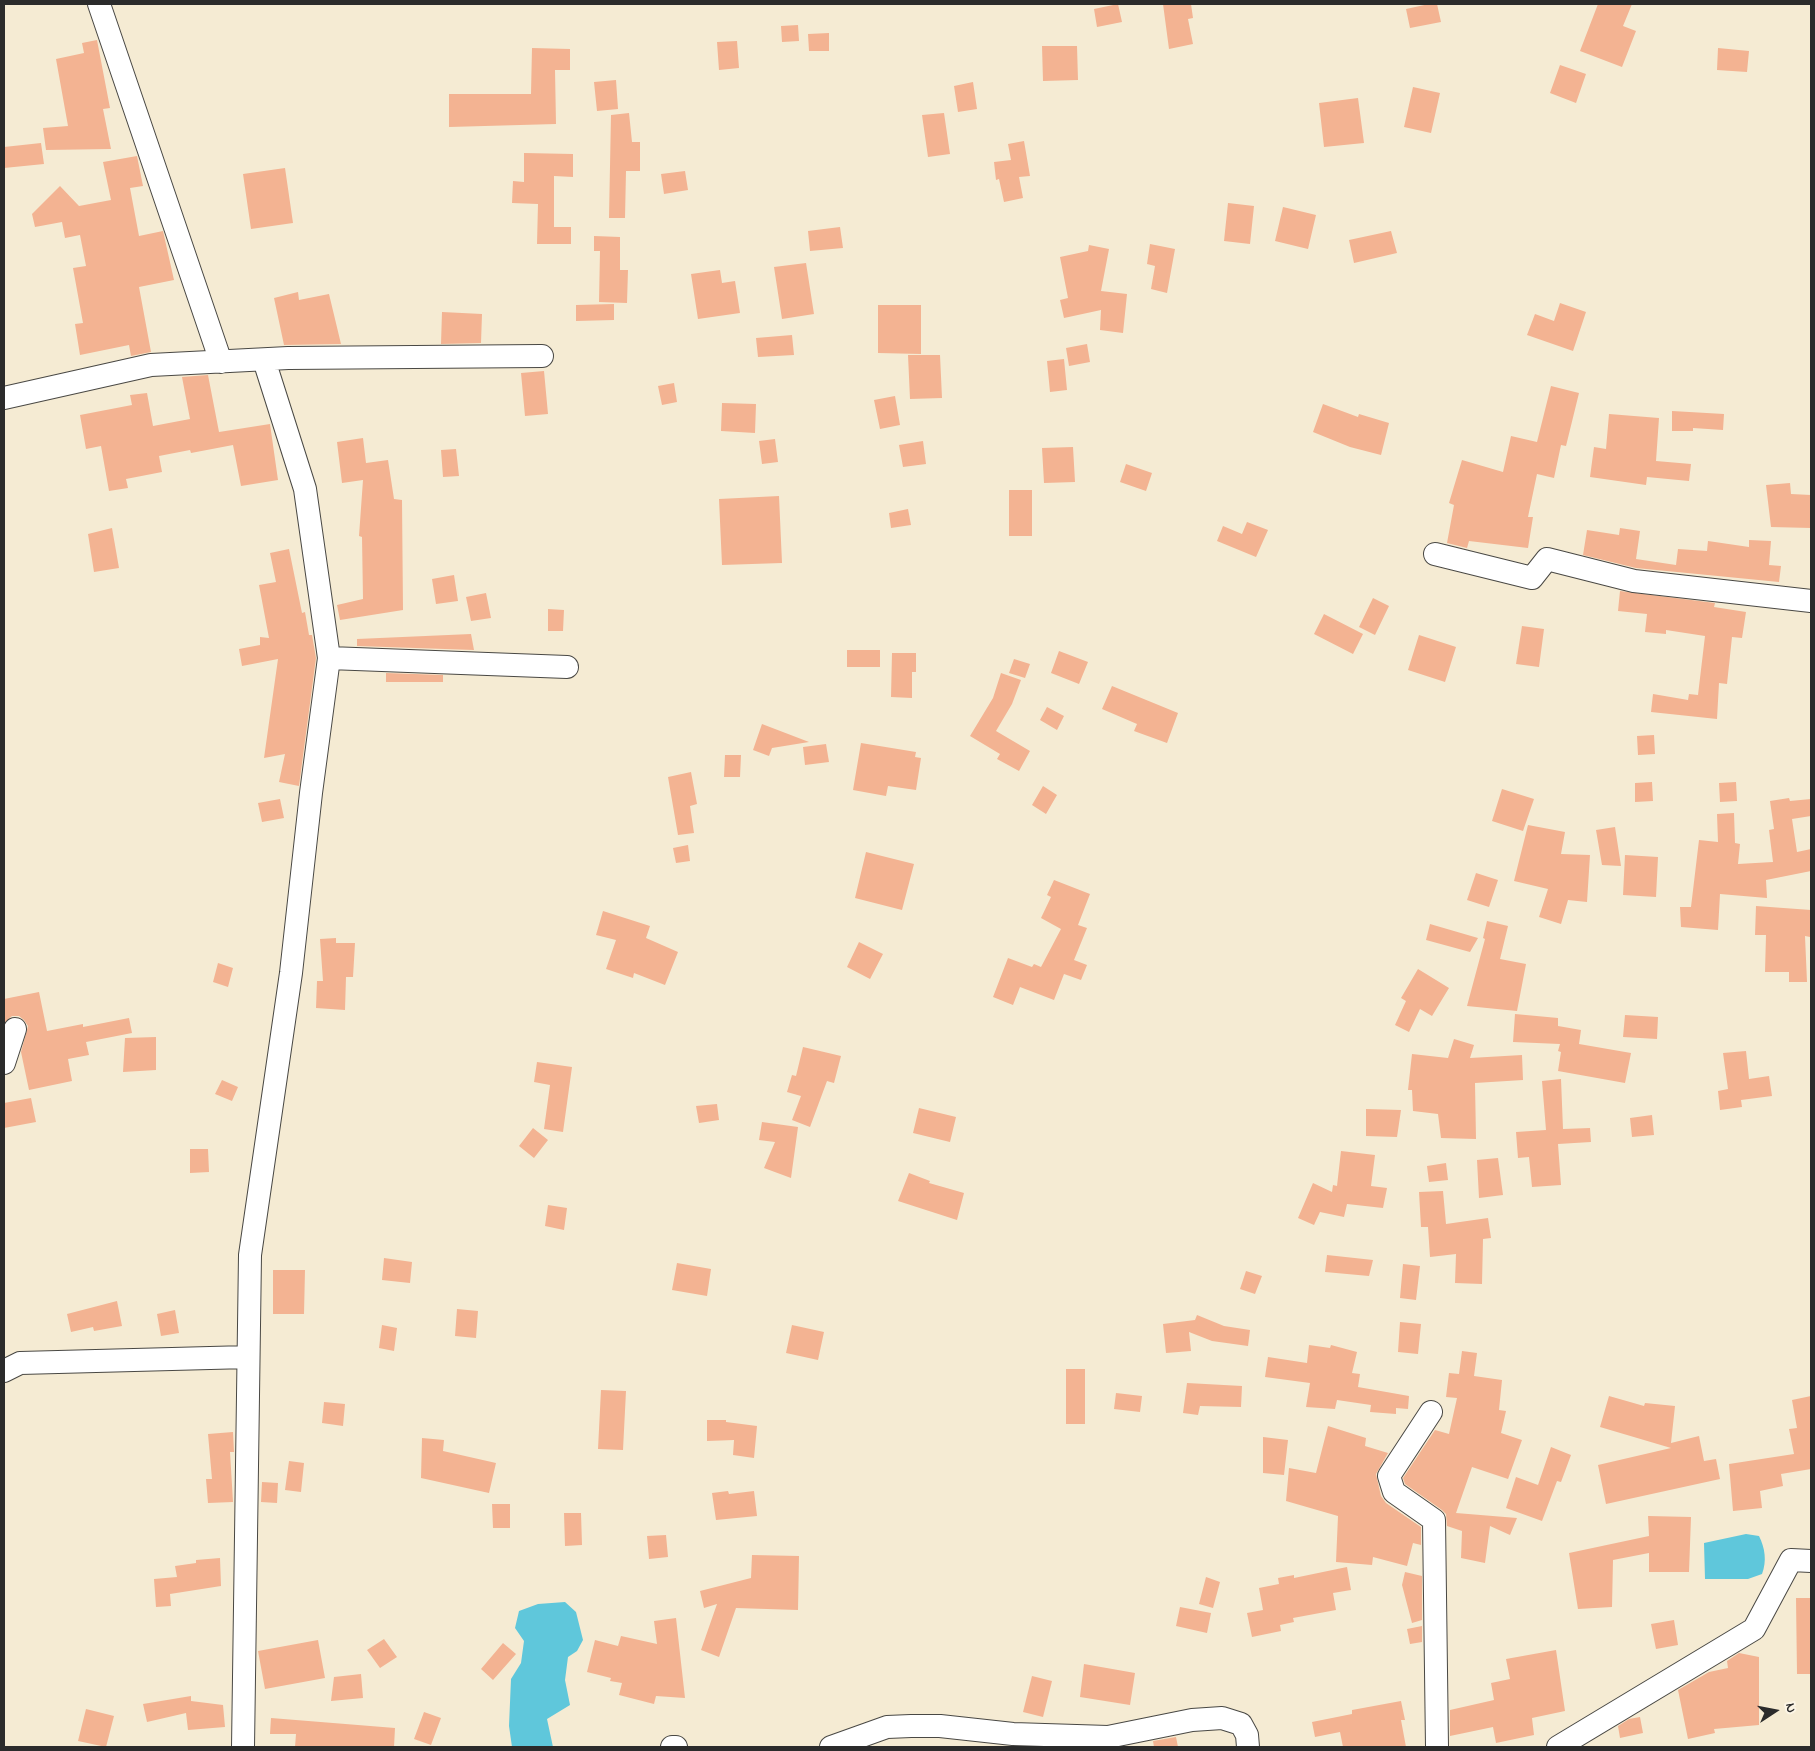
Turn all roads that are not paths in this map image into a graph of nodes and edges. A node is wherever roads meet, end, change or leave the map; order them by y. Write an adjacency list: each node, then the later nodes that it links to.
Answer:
1 (99, 4): 4 (street)
2 (542, 356): 3 (street)
3 (264, 360): 4 (street); 8 (street)
4 (221, 362): 5 (street)
5 (4, 398)
6 (1434, 554): 7 (street)
7 (1811, 600)
8 (329, 658): 9 (street); 12 (street)
9 (567, 667)
10 (15, 1029): 11 (street)
11 (4, 1063)
12 (248, 1357): 13 (street); 16 (street)
13 (4, 1371)
14 (1431, 1412): 19 (street)
15 (1811, 1561): 20 (street)
16 (243, 1747)
17 (831, 1747): 18 (street)
18 (1248, 1747)
19 (1437, 1747)
20 (1558, 1747)

